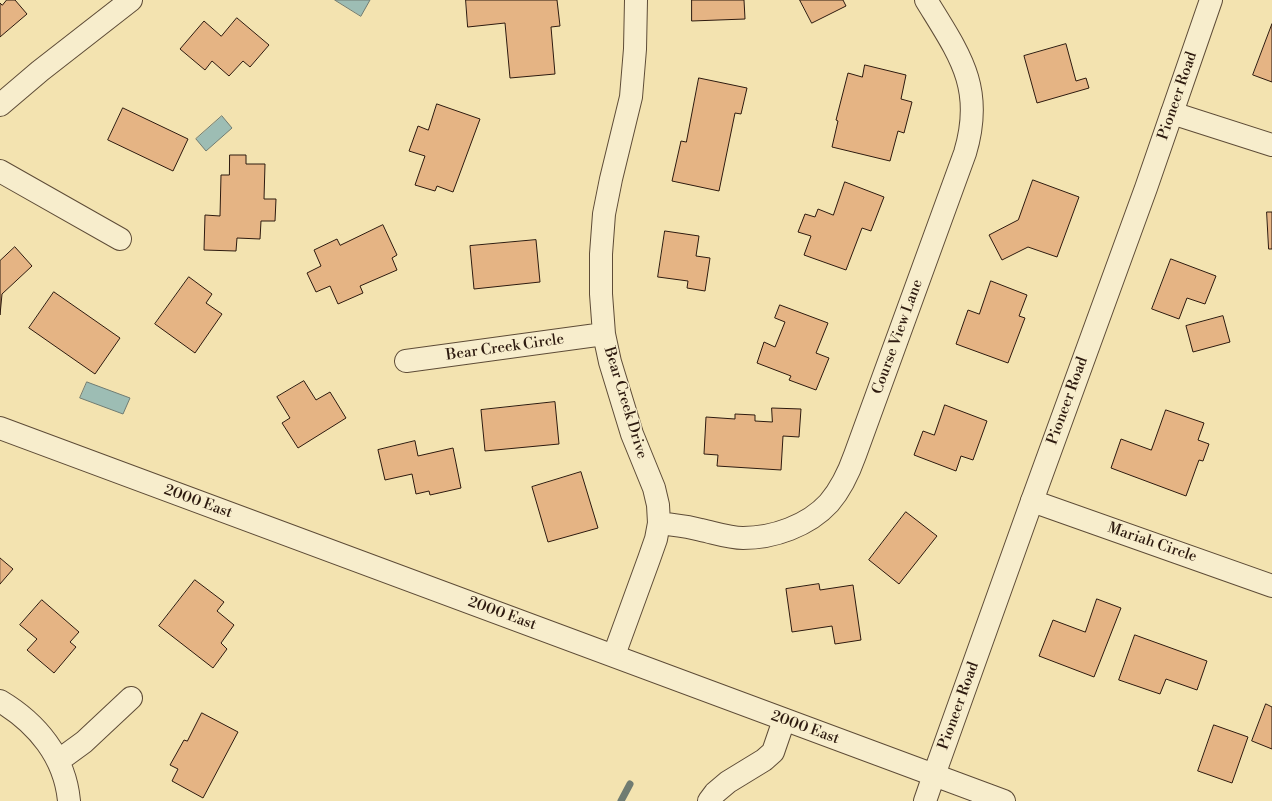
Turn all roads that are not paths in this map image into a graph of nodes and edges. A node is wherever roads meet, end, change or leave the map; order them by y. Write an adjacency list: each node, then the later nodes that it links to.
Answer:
1 (131, 0): 5 (street)
2 (636, 0): 10 (street, Bear Creek Drive)
3 (926, 0): 14 (street, Course View Lane)
4 (1211, 0): 6 (street, Pioneer Road)
5 (0, 106)
6 (1172, 113): 7 (street); 13 (street, Pioneer Road)
7 (1272, 145)
8 (0, 171): 9 (street)
9 (120, 240)
10 (604, 334): 11 (street, Bear Creek Circle); 14 (street, Bear Creek Drive)
11 (406, 361)
12 (0, 428): 16 (street, 2000 East)
13 (1032, 501): 15 (street, Mariah Circle); 21 (street, Pioneer Road)
14 (659, 523): 16 (street, Bear Creek Drive)
15 (1272, 586)
16 (614, 656): 19 (street, 2000 East)
17 (130, 698): 20 (street)
18 (0, 701): 20 (street)
19 (784, 720): 21 (street, 2000 East); 23 (street)
20 (58, 761): 22 (street)
21 (934, 775): 24 (street, Pioneer Road); 25 (street, 2000 East)
22 (69, 801)
23 (709, 801)
24 (925, 801)
25 (1004, 801)

